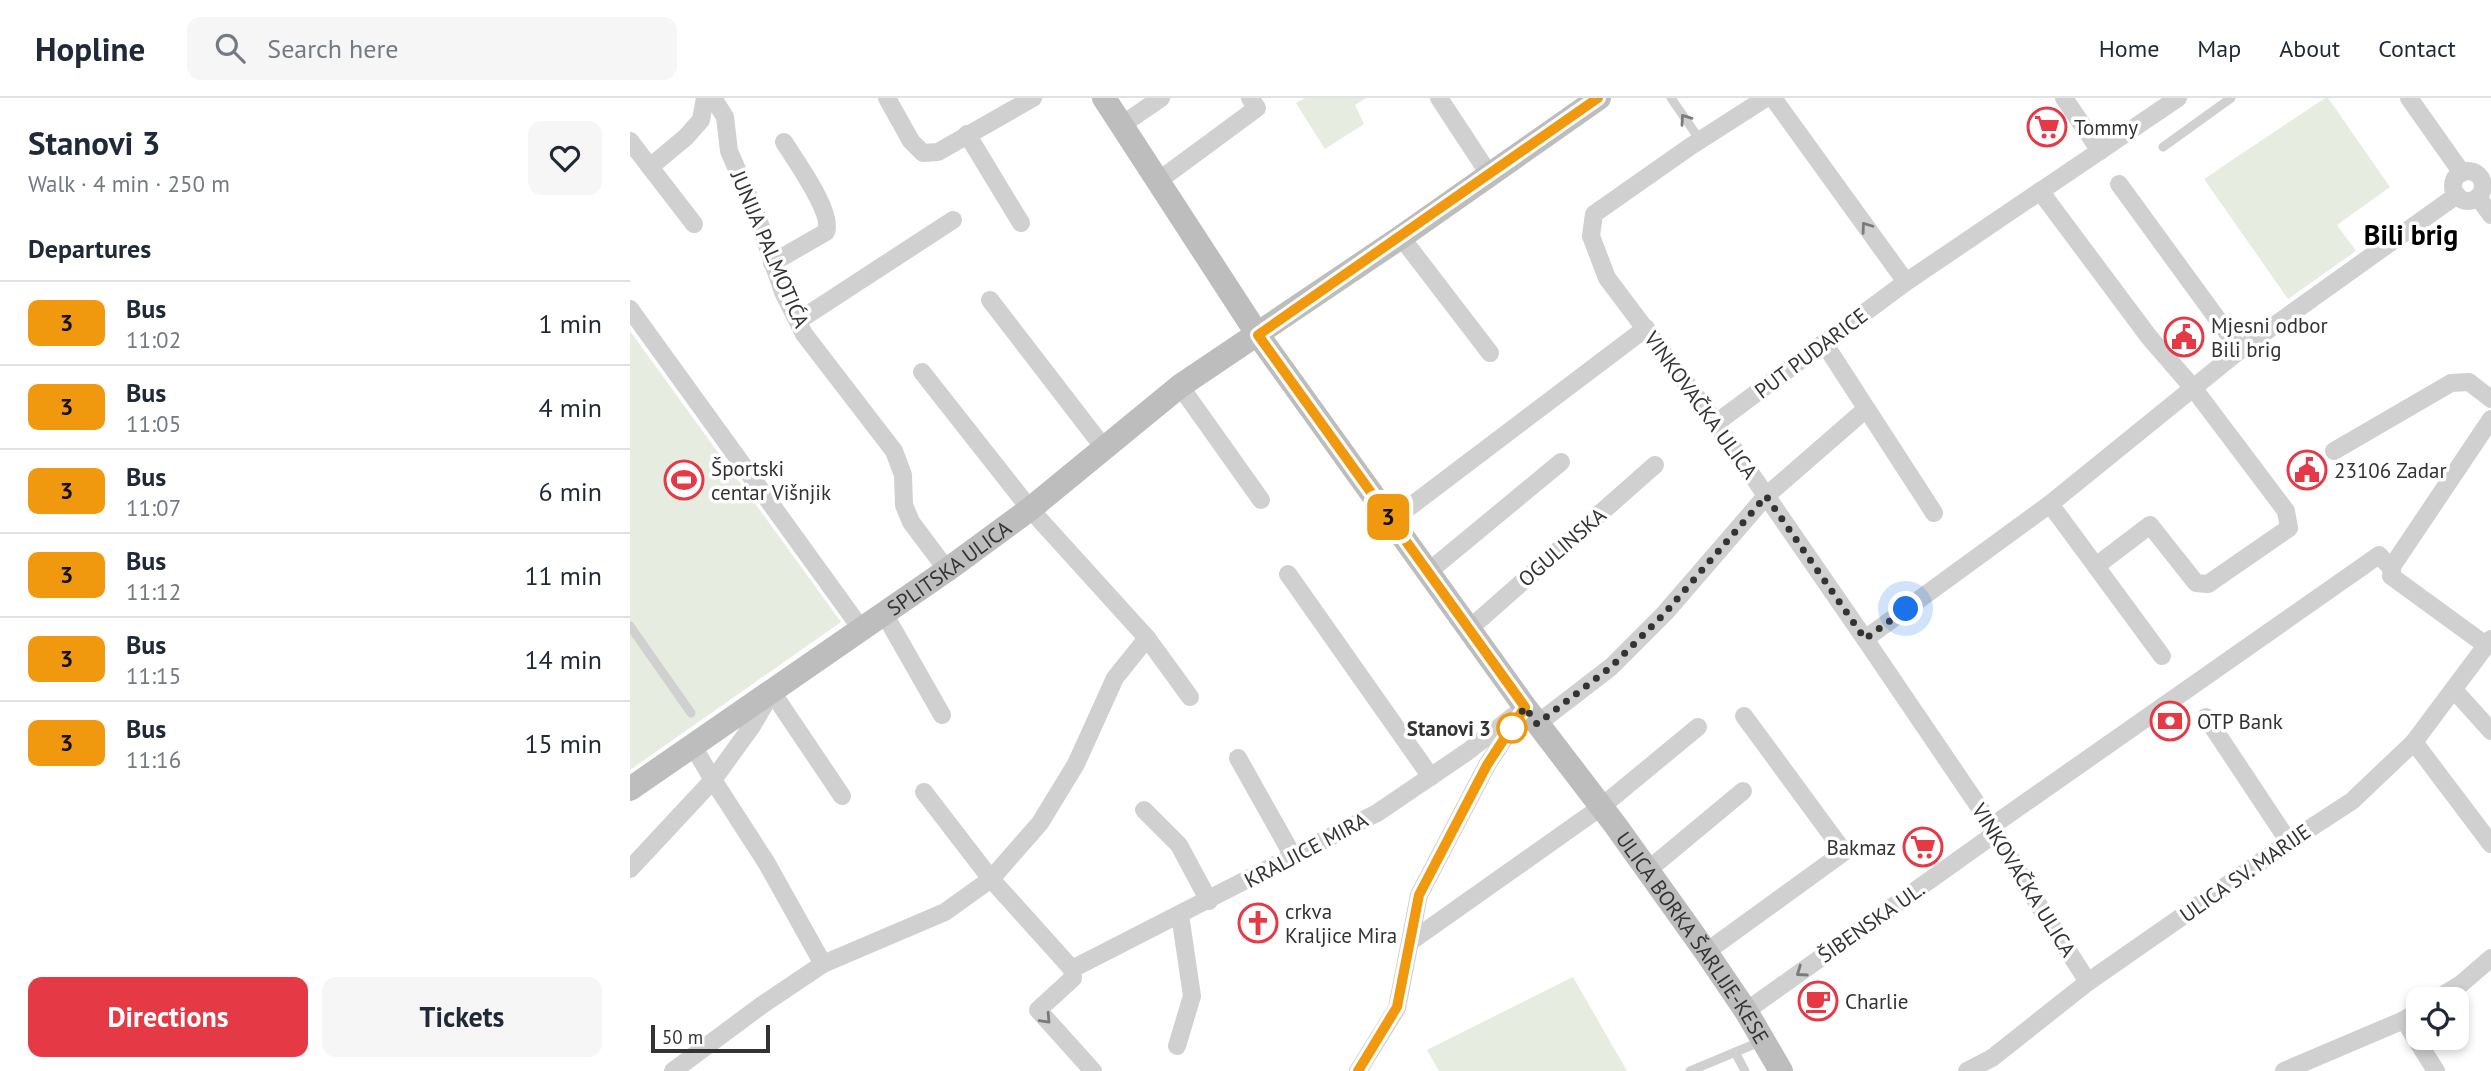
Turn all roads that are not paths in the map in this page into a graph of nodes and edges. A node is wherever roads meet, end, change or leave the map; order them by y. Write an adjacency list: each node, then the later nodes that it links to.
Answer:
1 (705, 98): 24 (street)
2 (713, 98): 38 (street, JUNIJA PALMOTIĆA)
3 (887, 98): 18 (street)
4 (1033, 98): 18 (street)
5 (1104, 98): 17 (street, ULICA BORKA ŠARLIJE-KESE)
6 (1161, 98): 17 (street)
7 (1250, 98): 28 (street)
8 (1439, 98): 26 (street)
9 (1598, 98): 26 (street, SPLITSKA ULICA)
10 (1671, 98): 19 (lane, one-way to 10)
11 (1766, 98): 19 (street)
12 (1773, 98): 39 (street, one-way to 12)
13 (2064, 98): 23 (street)
14 (2178, 98): 23 (street, PUT PUDARICE)
15 (2231, 98): 22 (lane)
16 (2409, 98): 25 (street)
17 (1123, 124): 28 (street, ULICA BORKA ŠARLIJE-KESE)
18 (967, 134): 35 (street)
19 (1700, 140): 43 (street, VINKOVAČKA ULICA)
20 (630, 141): 24 (street)
21 (784, 142): 38 (street)
22 (2163, 148)
23 (2100, 151): 30 (street, PUT PUDARICE)
24 (650, 167): 36 (street)
25 (2462, 173): 27 (street); 31 (street)
26 (1489, 174): 37 (street, SPLITSKA ULICA)
27 (2486, 174): 32 (street)
28 (1158, 181): 44 (street, ULICA BORKA ŠARLIJE-KESE)
29 (2119, 184): 46 (street)
30 (2040, 191): 39 (street, PUT PUDARICE); 50 (street)
31 (2457, 195): 32 (street); 46 (street)
32 (2478, 197): 33 (street)
33 (2491, 215)
34 (953, 220): 42 (street)
35 (1021, 223)
36 (694, 224)
37 (1401, 237): 44 (street, SPLITSKA ULICA); 47 (street)
38 (772, 263): 42 (street, JUNIJA PALMOTIĆA)
39 (1906, 282): 45 (street, PUT PUDARICE)
40 (989, 300): 55 (street)
41 (630, 309): 73 (street)
42 (798, 321): 67 (street, JUNIJA PALMOTIĆA)
43 (1646, 328): 54 (street, VINKOVAČKA ULICA); 64 (street)
44 (1258, 335): 49 (street, SPLITSKA ULICA); 64 (street, ULICA BORKA ŠARLIJE-KESE)
45 (1824, 344): 52 (street); 54 (street, PUT PUDARICE)
46 (2239, 349): 50 (street)
47 (1490, 353)
48 (922, 372): 62 (street)
49 (1180, 386): 55 (street, SPLITSKA ULICA); 60 (street)
50 (2194, 389): 61 (street); 65 (street)
51 (2491, 399): 56 (street)
52 (1866, 410): 59 (street, KRALJICE MIRA); 63 (street)
53 (2491, 419): 66 (street)
54 (1716, 424): 59 (street, VINKOVAČKA ULICA)
55 (1104, 448): 62 (street, SPLITSKA ULICA)
56 (2334, 451)
57 (1561, 462): 68 (street)
58 (1656, 465): 72 (street, OGULINSKA)
59 (1766, 496): 75 (street, VINKOVAČKA ULICA); 83 (street, KRALJICE MIRA)
60 (1262, 500)
61 (2050, 504): 65 (street); 75 (street)
62 (1030, 509): 67 (street, SPLITSKA ULICA); 74 (street)
63 (1934, 513)
64 (1391, 520): 68 (street, ULICA BORKA ŠARLIJE-KESE)
65 (2096, 566): 77 (street)
66 (2392, 569): 76 (street); 101 (street, ŠIBENSKA UL.)
67 (947, 570): 70 (street, SPLITSKA ULICA)
68 (1428, 572): 72 (street, ULICA BORKA ŠARLIJE-KESE)
69 (1288, 574): 93 (street)
70 (885, 615): 73 (street, SPLITSKA ULICA); 82 (street)
71 (630, 626): 81 (lane)
72 (1469, 629): 83 (street, ULICA BORKA ŠARLIJE-KESE)
73 (862, 630): 79 (street, SPLITSKA ULICA)
74 (1147, 638): 80 (street); 107 (street)
75 (1865, 639): 101 (street, VINKOVAČKA ULICA)
76 (2489, 643): 78 (street, ULICA SV. MARIJE)
77 (2162, 656)
78 (2455, 691): 87 (street); 88 (street, ULICA SV. MARIJE)
79 (772, 692): 89 (street, SPLITSKA ULICA); 94 (street); 98 (street)
80 (1190, 697)
81 (691, 713)
82 (942, 715)
83 (1531, 715): 90 (street, KRALJICE MIRA); 92 (street); 99 (street, ULICA BORKA ŠARLIJE-KESE)
84 (1744, 716): 111 (street)
85 (2206, 717): 102 (street)
86 (1698, 727): 99 (street)
87 (2491, 731)
88 (2414, 742): 102 (street, ULICA SV. MARIJE); 103 (street)
89 (693, 746): 94 (street); 95 (street, SPLITSKA ULICA)
90 (1467, 752): 92 (lane); 93 (street, KRALJICE MIRA)
91 (1238, 758): 104 (street)
92 (1487, 765): 110 (street)
93 (1431, 777): 104 (street, KRALJICE MIRA)
94 (713, 780): 105 (street); 113 (street)
95 (630, 789)
96 (1744, 791): 106 (street)
97 (924, 792): 107 (street)
98 (842, 796)
99 (1601, 807): 106 (street, ULICA BORKA ŠARLIJE-KESE); 110 (street)
100 (1144, 810): 108 (street)
101 (1994, 830): 115 (street, VINKOVAČKA ULICA); 117 (street, ŠIBENSKA UL., one-way to 117)
102 (2289, 842): 115 (street, ULICA SV. MARIJE)
103 (2491, 844)
104 (1293, 856): 108 (street, KRALJICE MIRA)
105 (630, 869)
106 (1648, 870): 111 (street, ULICA BORKA ŠARLIJE-KESE)
107 (991, 879): 113 (street); 114 (street)
108 (1209, 901): 109 (street, KRALJICE MIRA)
109 (1180, 915): 114 (street, KRALJICE MIRA); 120 (street)
110 (1410, 942): 125 (street)
111 (1706, 952): 117 (street, ULICA BORKA ŠARLIJE-KESE)
112 (2491, 958): 116 (street)
113 (823, 964): 123 (street)
114 (1072, 969): 124 (street, one-way to 124)
115 (2088, 982): 129 (street, ULICA SV. MARIJE)
116 (2456, 987)
117 (1746, 1011): 119 (street, ULICA BORKA ŠARLIJE-KESE)
118 (2406, 1018): 130 (street)
119 (1763, 1041): 122 (lane); 128 (street, ULICA BORKA ŠARLIJE-KESE)
120 (1177, 1046)
121 (2426, 1050): 131 (street)
122 (1735, 1052): 126 (lane); 127 (lane)
123 (673, 1071)
124 (1093, 1071)
125 (1358, 1071)
126 (1690, 1071)
127 (1745, 1071)
128 (1781, 1071)
129 (1967, 1071)
130 (2284, 1071)
131 (2436, 1071)

